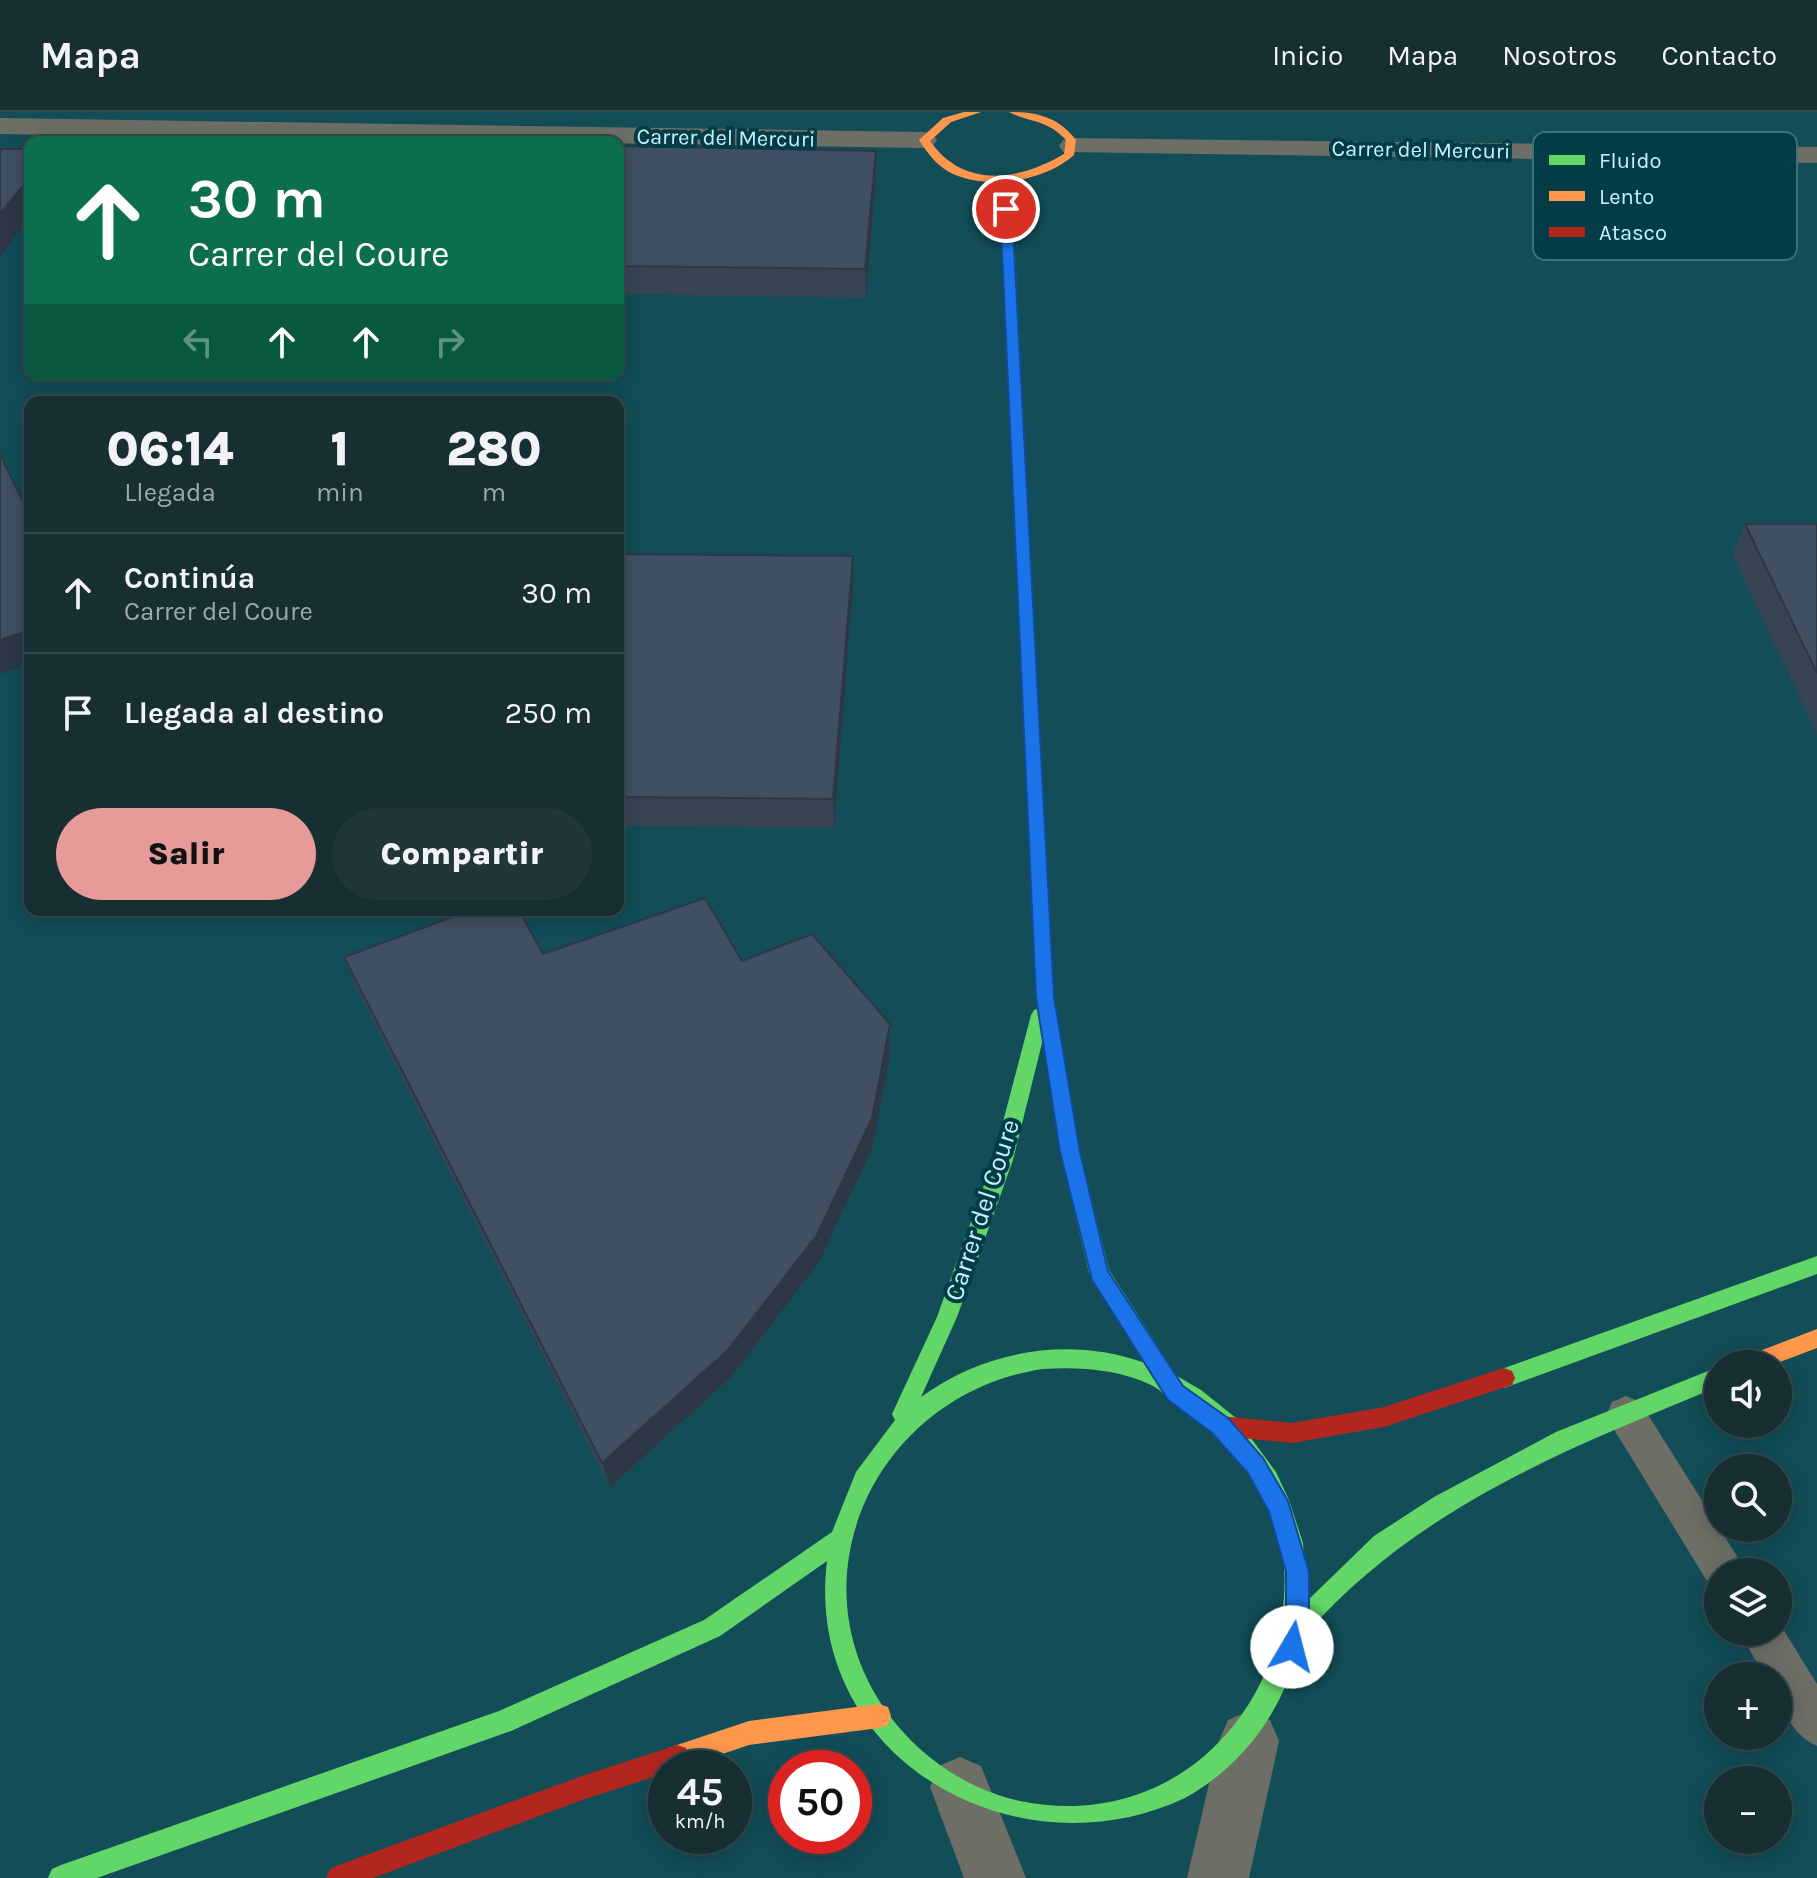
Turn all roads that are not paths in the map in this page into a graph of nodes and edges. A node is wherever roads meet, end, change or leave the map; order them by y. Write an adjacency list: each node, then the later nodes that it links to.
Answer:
1 (976, 112): 4 (street)
2 (1014, 112): 5 (street)
3 (0, 126): 4 (street, Carrer del Mercuri)
4 (924, 140): 9 (street)
5 (1072, 146): 6 (street, Carrer del Mercuri); 9 (street)
6 (1533, 152)
7 (1797, 155): 8 (street, Carrer del Mercuri)
8 (1817, 155)
9 (1005, 179): 10 (street, Carrer del Coure)
10 (1045, 997): 15 (street, Carrer del Coure); 17 (street, Carrer del Coure)
11 (1817, 1265): 18 (street)
12 (1817, 1338): 13 (street)
13 (1787, 1350)
14 (1704, 1383): 16 (street)
15 (1176, 1393): 17 (street); 18 (street)
16 (1626, 1414): 20 (lane); 21 (street)
17 (902, 1417): 19 (street)
18 (1220, 1426): 21 (street)
19 (835, 1542): 23 (street); 27 (street)
20 (1715, 1558)
21 (1297, 1626): 25 (street)
22 (1770, 1646): 24 (lane)
23 (879, 1716): 26 (street); 28 (street)
24 (1817, 1724)
25 (1249, 1741): 26 (street); 30 (street)
26 (960, 1787): 29 (street)
27 (61, 1878)
28 (339, 1878)
29 (995, 1878)
30 (1218, 1878)

